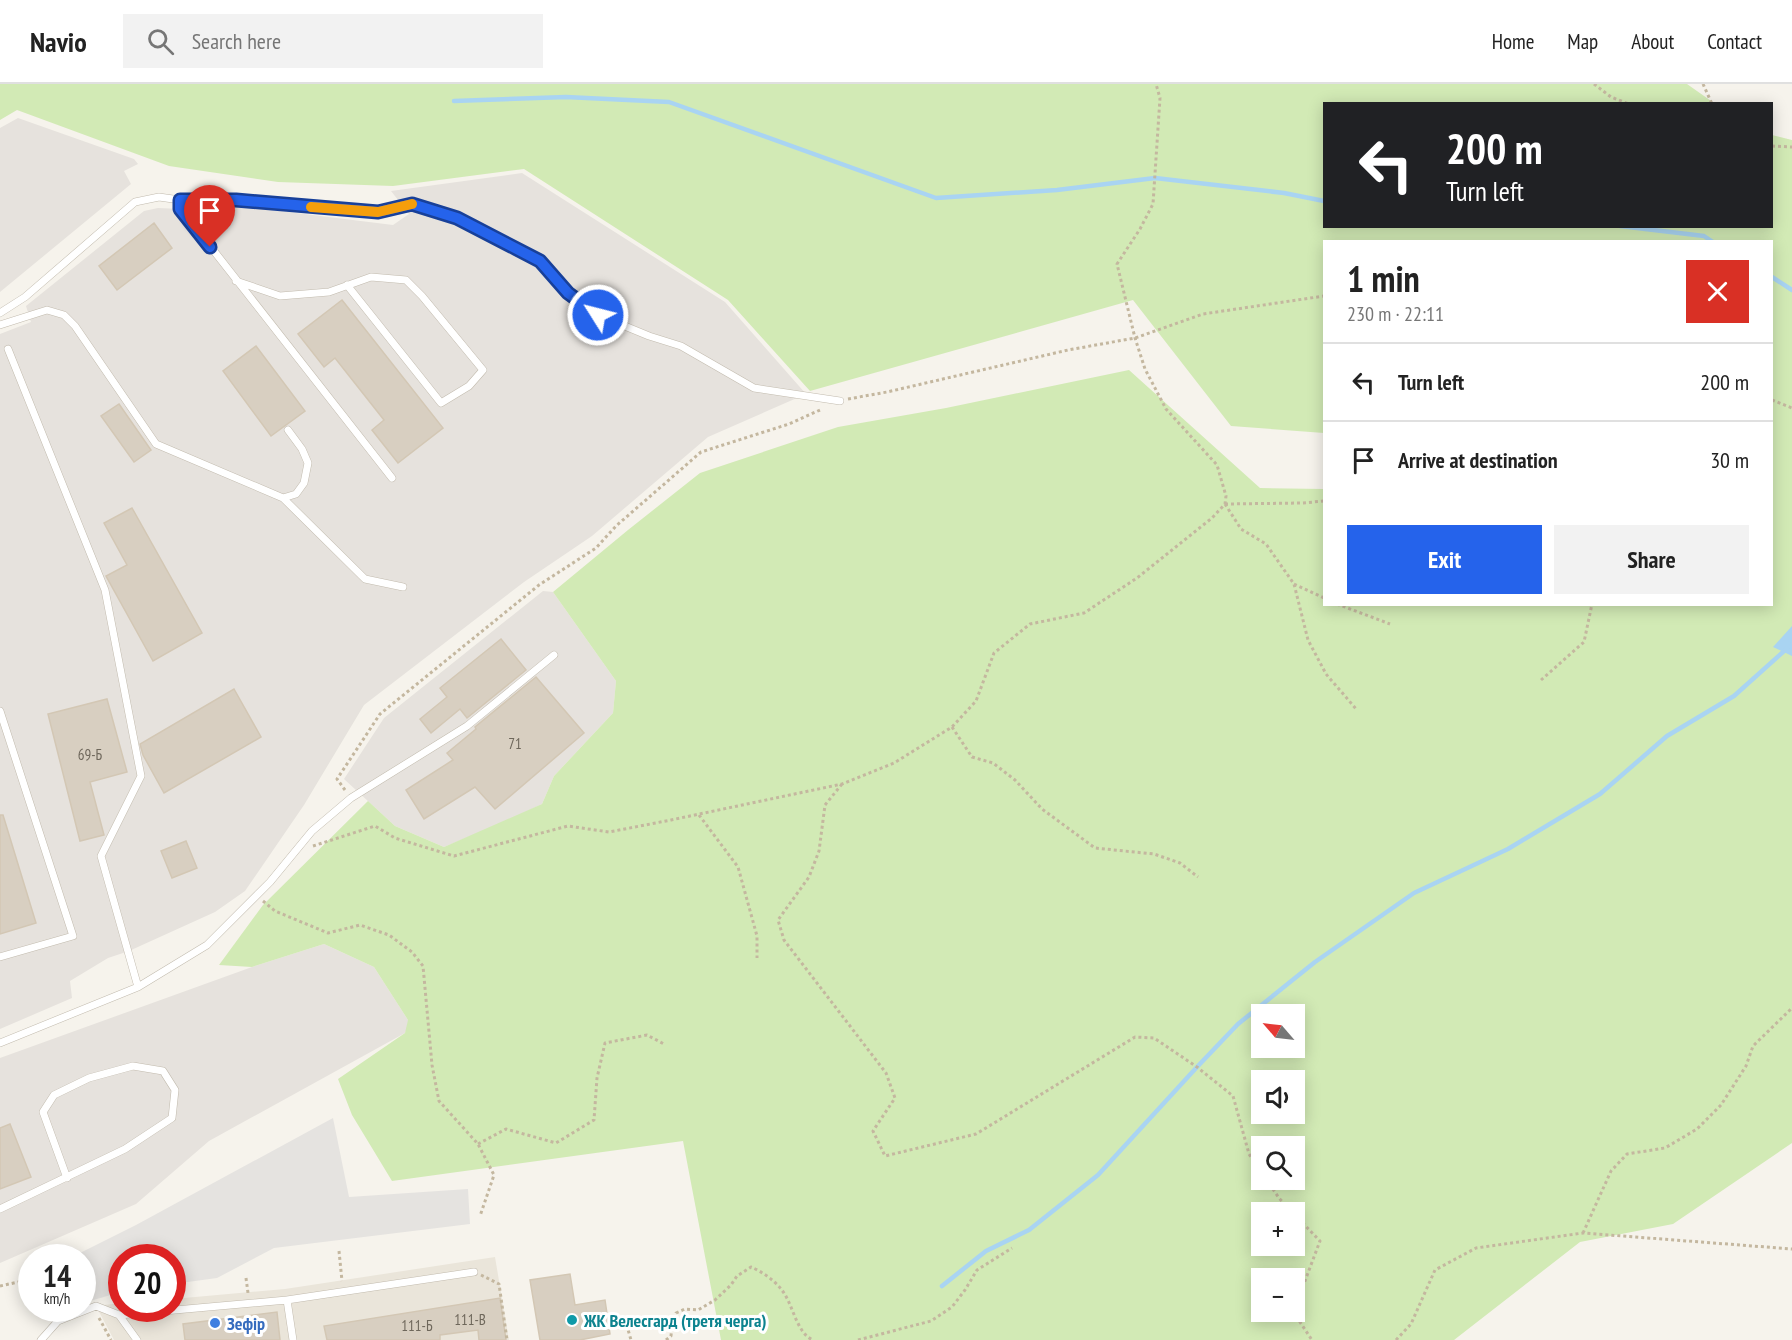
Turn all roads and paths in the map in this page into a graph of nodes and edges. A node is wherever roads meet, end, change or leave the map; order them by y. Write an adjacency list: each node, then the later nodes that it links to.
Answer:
1 (1156, 84): 14 (path)
2 (1594, 84): 4 (path)
3 (1703, 84): 5 (path)
4 (1624, 102)
5 (1711, 102)
6 (1773, 146): 7 (path)
7 (1792, 147)
8 (180, 200): 9 (lane); 12 (lane); 17 (lane)
9 (236, 280): 10 (lane); 21 (lane)
10 (347, 285): 10 (lane)
11 (1323, 296): 14 (path)
12 (0, 313)
13 (0, 326): 22 (lane)
14 (1135, 338): 17 (path); 24 (path)
15 (8, 349): 44 (lane)
16 (1773, 400): 18 (path)
17 (840, 401)
18 (1792, 408)
19 (820, 410): 37 (path)
20 (288, 430): 22 (lane)
21 (392, 478)
22 (283, 498): 26 (lane)
23 (1323, 501): 24 (path)
24 (1225, 504): 25 (path); 35 (path)
25 (1294, 584): 27 (path); 33 (path)
26 (403, 587)
27 (1323, 598)
28 (1342, 606): 30 (path)
29 (1592, 606): 32 (path)
30 (1390, 624)
31 (554, 655): 37 (lane)
32 (1541, 680)
33 (1357, 710)
34 (0, 711): 42 (lane)
35 (952, 727): 36 (path); 40 (path)
36 (842, 784): 38 (path); 49 (path)
37 (351, 798): 39 (lane)
38 (699, 815): 39 (path); 43 (path)
39 (294, 853): 41 (lane)
40 (1198, 877)
41 (256, 896): 44 (lane); 48 (path)
42 (0, 957)
43 (757, 958)
44 (138, 987): 46 (lane)
45 (1792, 1008): 56 (path)
46 (0, 1043)
47 (664, 1044): 48 (path)
48 (478, 1144): 54 (path)
49 (1251, 1157)
50 (67, 1178): 50 (lane); 53 (lane)
51 (1274, 1190): 52 (path)
52 (1283, 1202)
53 (0, 1209)
54 (480, 1216)
55 (1305, 1225): 62 (path)
56 (1583, 1233): 58 (path); 84 (path)
57 (1012, 1248): 82 (path)
58 (1792, 1249)
59 (339, 1251): 65 (path)
60 (474, 1272): 65 (lane); 78 (path)
61 (246, 1278): 67 (path)
62 (1305, 1281)
63 (18, 1282): 64 (path)
64 (0, 1286)
65 (344, 1292): 66 (lane)
66 (287, 1300): 67 (lane); 77 (lane)
67 (249, 1303): 68 (lane)
68 (186, 1309)
69 (96, 1311): 75 (path)
70 (625, 1319): 79 (path)
71 (57, 1322): 74 (lane)
72 (124, 1322): 76 (lane)
73 (1300, 1322): 83 (path)
74 (41, 1340)
75 (111, 1340)
76 (137, 1340)
77 (293, 1340)
78 (507, 1340)
79 (631, 1340)
80 (666, 1340): 81 (path)
81 (813, 1340)
82 (858, 1340)
83 (1312, 1340)
84 (1396, 1340)

